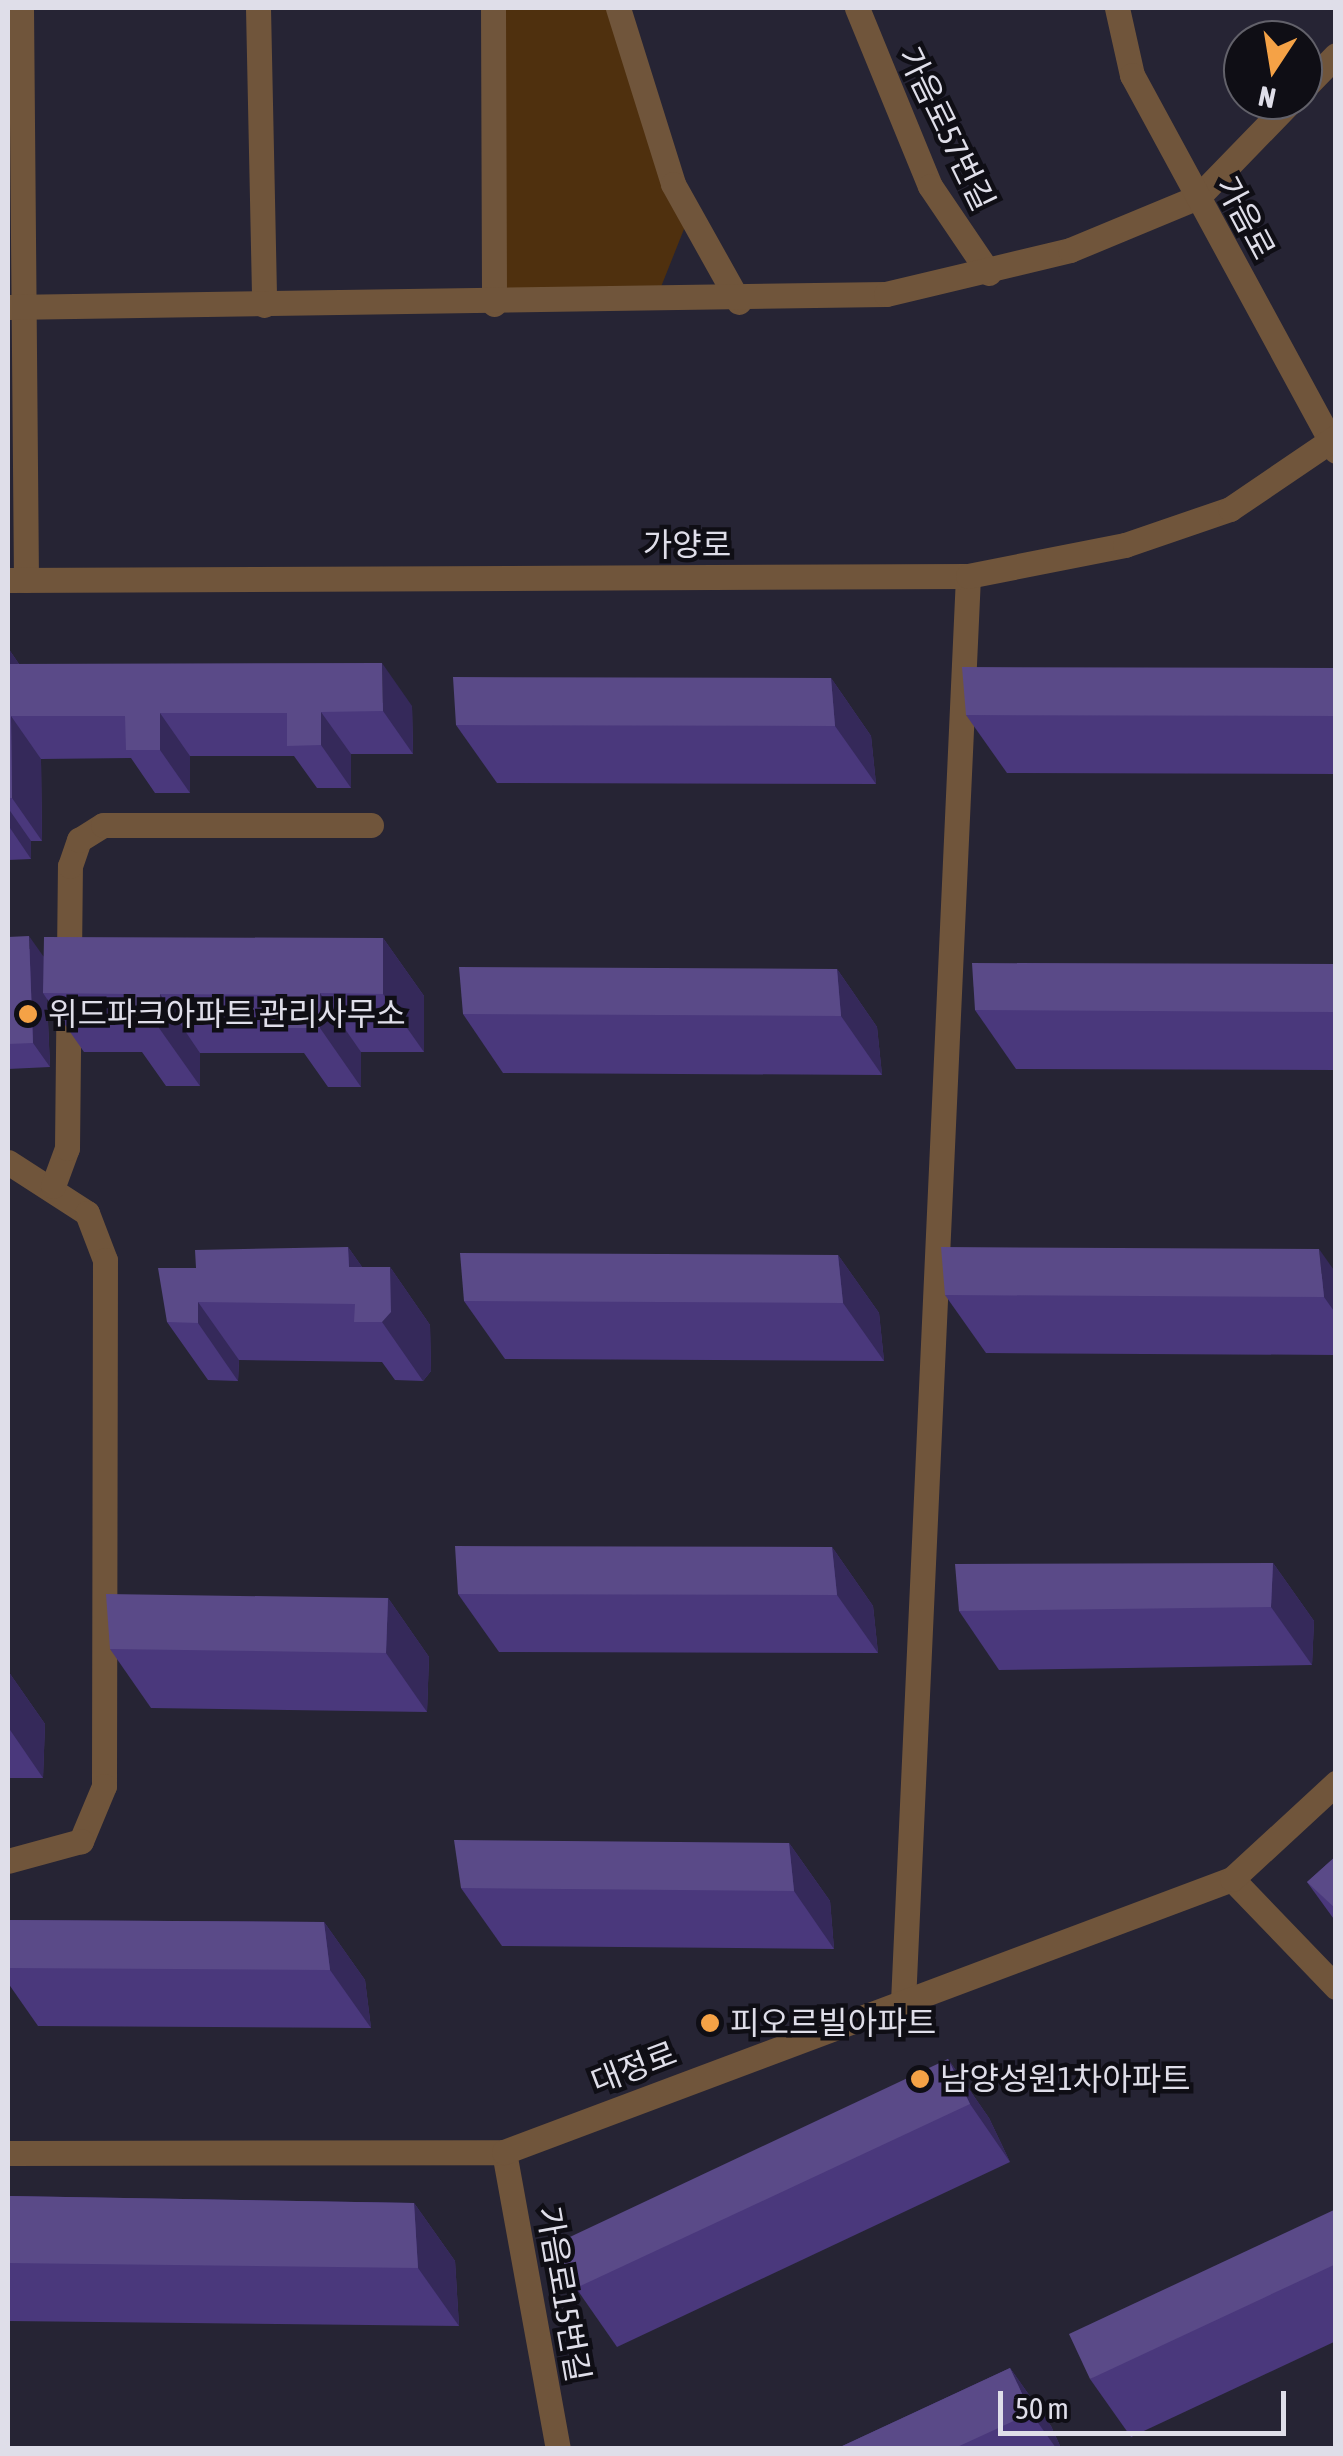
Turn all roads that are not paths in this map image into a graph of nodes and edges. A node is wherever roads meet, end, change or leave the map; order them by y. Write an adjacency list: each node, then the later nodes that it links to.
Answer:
1 (21, 8): 13 (street)
2 (258, 8): 12 (street)
3 (493, 8): 11 (street)
4 (618, 8): 10 (street)
5 (857, 8): 9 (street, 가음로57번길)
6 (1117, 8): 8 (street, 가음로)
7 (1273, 120): 8 (street)
8 (1198, 198): 9 (street); 14 (street, 가음로)
9 (989, 273): 10 (street)
10 (739, 302): 11 (street)
11 (494, 304): 12 (street)
12 (264, 305): 13 (street)
13 (16, 307): 16 (street)
14 (1334, 444): 15 (street, 가양로)
15 (968, 576): 16 (street, 가양로); 24 (street)
16 (17, 580)
17 (372, 825): 19 (street)
18 (8, 1162): 19 (street)
19 (52, 1186): 21 (street)
20 (1336, 1783): 22 (street, 대정로)
21 (8, 1861)
22 (1232, 1879): 23 (street); 24 (street, 대정로)
23 (1336, 1986)
24 (902, 2002): 25 (street, 대정로)
25 (504, 2152): 26 (street, 대정로); 27 (street, 가음로15번길)
26 (8, 2153)
27 (558, 2448)

